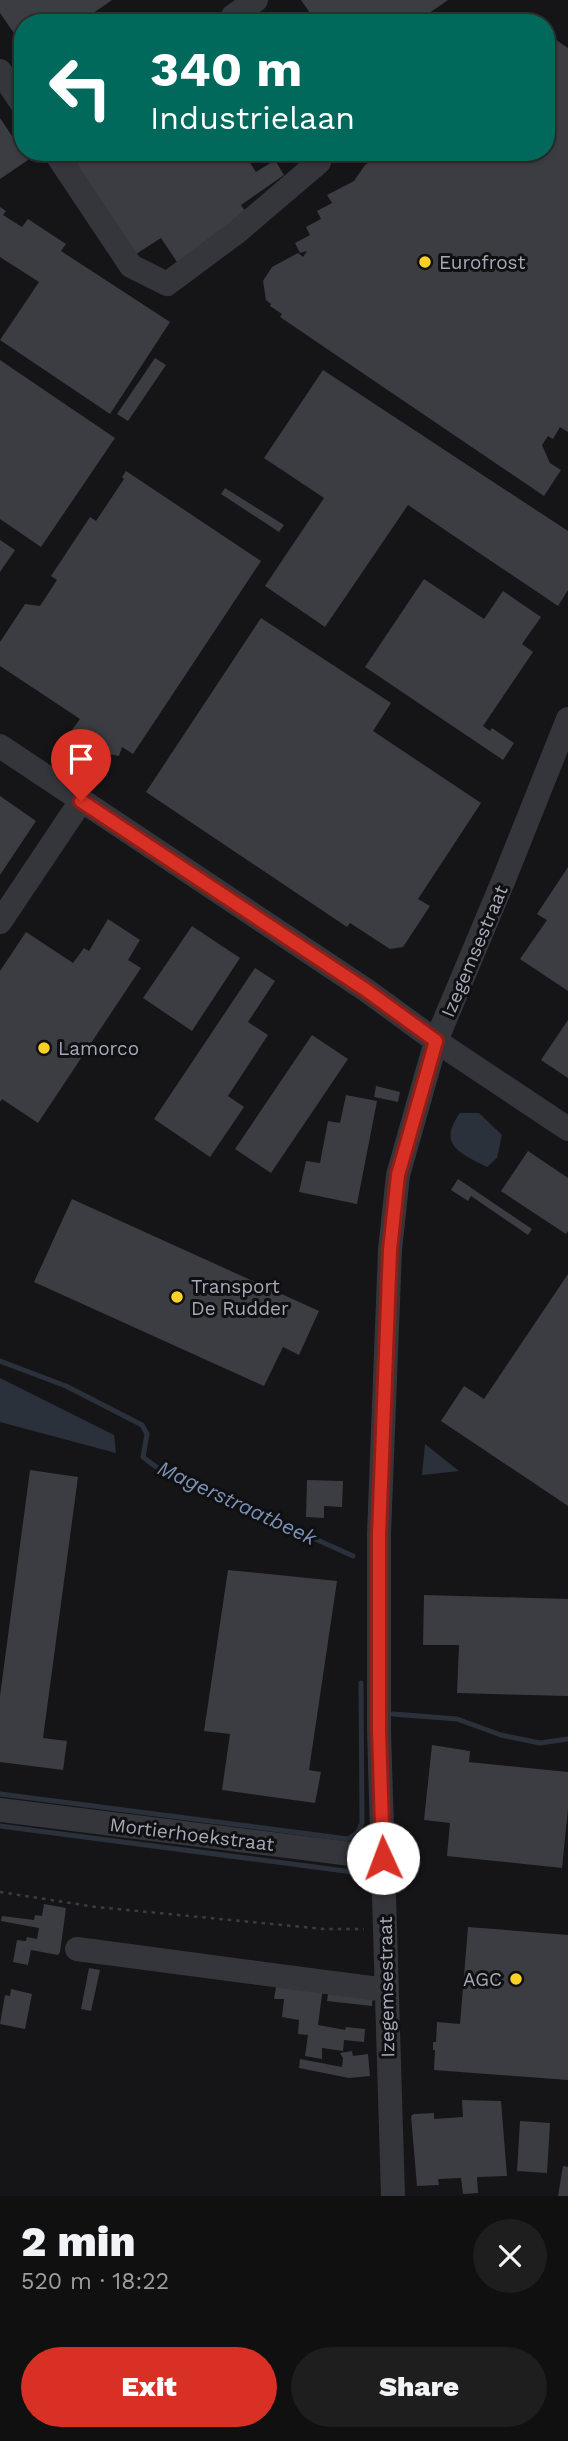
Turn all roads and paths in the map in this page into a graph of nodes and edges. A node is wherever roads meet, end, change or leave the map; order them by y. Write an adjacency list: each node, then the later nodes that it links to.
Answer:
1 (256, 0): 2 (street)
2 (231, 13)
3 (0, 71): 4 (street)
4 (14, 92)
5 (61, 161): 6 (street)
6 (318, 161)
7 (568, 719): 11 (street, Izegemsestraat)
8 (0, 746): 9 (street)
9 (81, 801): 10 (street); 11 (street)
10 (0, 922)
11 (436, 1041): 12 (street); 14 (street, Izegemsestraat)
12 (568, 1129)
13 (0, 1810): 14 (street, Mortierhoekstraat)
14 (383, 1858): 16 (street, Izegemsestraat)
15 (0, 1892): 16 (path)
16 (385, 1929): 18 (street, Izegemsestraat)
17 (77, 1949): 18 (street)
18 (386, 1990): 19 (street, Izegemsestraat)
19 (393, 2196)

